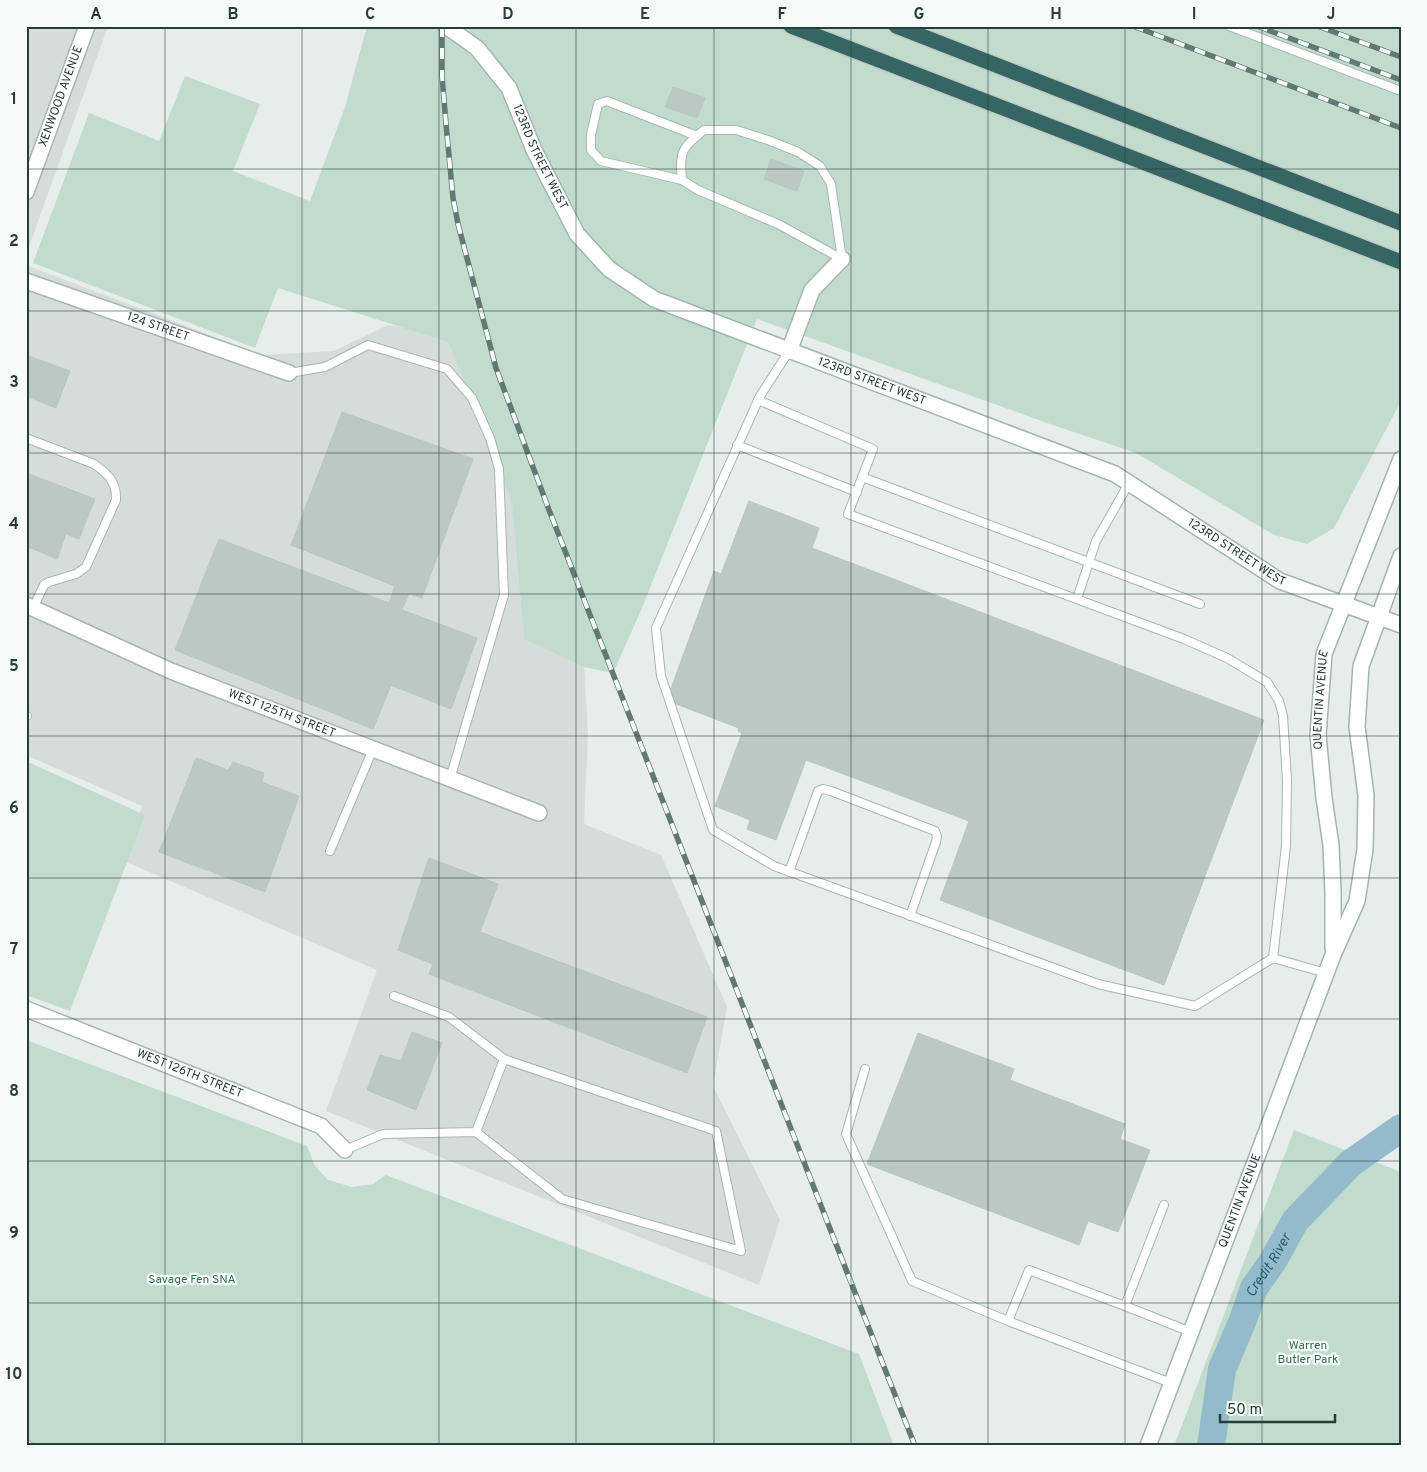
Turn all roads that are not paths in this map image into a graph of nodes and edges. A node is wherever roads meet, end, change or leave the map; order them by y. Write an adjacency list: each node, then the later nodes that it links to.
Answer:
1 (87, 26): 9 (street, XENWOOD AVENUE)
2 (446, 26): 14 (street, 123RD STREET WEST)
3 (791, 26): 12 (highway)
4 (896, 26): 10 (highway)
5 (1229, 26): 6 (lane)
6 (1401, 91)
7 (697, 136): 8 (lane); 8 (lane); 11 (lane)
8 (682, 180): 11 (lane)
9 (26, 192)
10 (1401, 223)
11 (842, 259): 14 (street)
12 (1401, 262)
13 (26, 281): 15 (street, 124 STREET)
14 (788, 351): 16 (lane); 21 (street, 123RD STREET WEST)
15 (289, 373): 32 (lane)
16 (758, 400): 18 (lane); 20 (lane)
17 (26, 438): 28 (lane)
18 (737, 445): 22 (lane); 35 (lane)
19 (1401, 459): 27 (street, QUENTIN AVENUE)
20 (862, 476): 22 (lane); 24 (lane)
21 (1129, 483): 24 (lane); 27 (street, 123RD STREET WEST)
22 (857, 492): 25 (lane)
23 (1401, 556): 29 (street, QUENTIN AVENUE)
24 (1089, 562): 25 (lane); 26 (lane)
25 (1077, 599): 38 (lane)
26 (1200, 604)
27 (1343, 604): 29 (street, 123RD STREET WEST); 37 (street, QUENTIN AVENUE)
28 (30, 606): 31 (street, WEST 125TH STREET)
29 (1378, 617): 30 (street, 123RD STREET WEST); 37 (street, QUENTIN AVENUE)
30 (1401, 625)
31 (373, 749): 32 (street, WEST 125TH STREET); 34 (lane)
32 (450, 779): 33 (street, WEST 125TH STREET)
33 (539, 813)
34 (330, 851)
35 (789, 872): 36 (lane); 36 (lane)
36 (910, 916): 38 (lane)
37 (1333, 955): 39 (street, QUENTIN AVENUE)
38 (1273, 958): 39 (lane)
39 (1326, 974): 49 (street, QUENTIN AVENUE)
40 (394, 996): 42 (lane)
41 (26, 1009): 45 (street, WEST 126TH STREET)
42 (504, 1059): 44 (lane); 44 (lane)
43 (865, 1069): 48 (lane)
44 (476, 1132): 45 (lane)
45 (345, 1150)
46 (1164, 1205): 47 (lane)
47 (1125, 1306): 48 (lane); 49 (lane)
48 (1008, 1320): 50 (lane)
49 (1191, 1332): 50 (street, QUENTIN AVENUE)
50 (1171, 1383): 53 (street, QUENTIN AVENUE)
51 (26, 1444): 52 (lane)
52 (30, 1446)
53 (1148, 1446)

